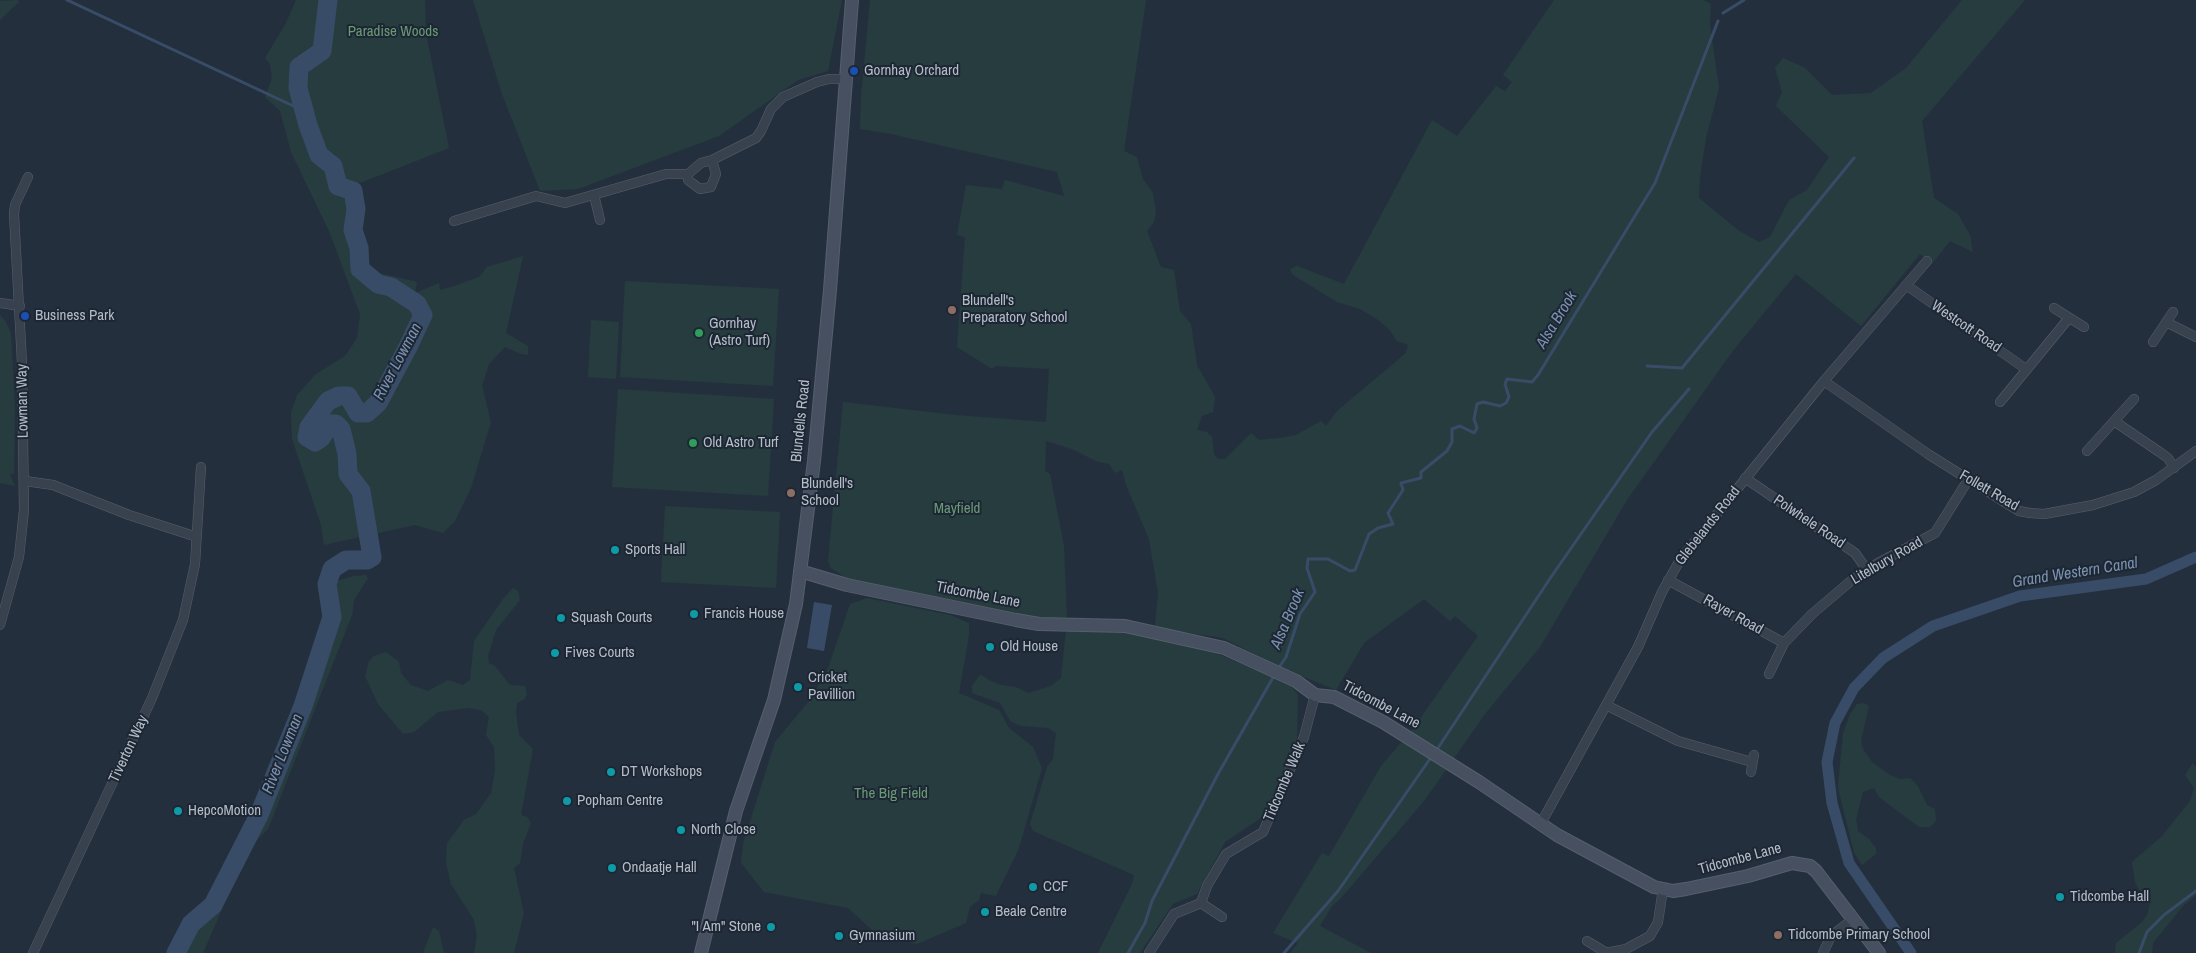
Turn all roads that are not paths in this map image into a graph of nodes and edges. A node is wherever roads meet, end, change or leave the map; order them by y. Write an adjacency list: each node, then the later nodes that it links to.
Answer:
1 (852, 0): 2 (street, Blundells Road)
2 (846, 79): 3 (street); 34 (street, Blundells Road)
3 (712, 160): 4 (street); 4 (street)
4 (688, 174): 6 (street)
5 (28, 177): 12 (street, Lowman Way)
6 (594, 195): 7 (street); 8 (street)
7 (600, 220)
8 (454, 221)
9 (1927, 261): 10 (street, Glebelands Road)
10 (1906, 285): 20 (street, Westcott Road); 21 (street, Glebelands Road)
11 (0, 303): 12 (street)
12 (20, 306): 31 (street, Lowman Way)
13 (2054, 308): 15 (street)
14 (2172, 312): 16 (street)
15 (2069, 318): 17 (street); 20 (street)
16 (2166, 322): 18 (street); 19 (street)
17 (2084, 327)
18 (2196, 337)
19 (2153, 342)
20 (2026, 369): 23 (street)
21 (1824, 381): 29 (street, Glebelands Road); 30 (street, Follett Road)
22 (2134, 399): 24 (street)
23 (2000, 402)
24 (2114, 421): 25 (street); 28 (street)
25 (2087, 451)
26 (2196, 451): 28 (street, Follett Road)
27 (201, 466): 32 (street, Tiverton Way)
28 (2174, 468): 30 (street, Follett Road)
29 (1745, 478): 33 (street, Polwhele Road); 35 (street, Glebelands Road)
30 (1968, 480): 33 (street, Litelbury Road)
31 (25, 481): 32 (street); 36 (street, Lowman Way)
32 (197, 537): 48 (street, Tiverton Way)
33 (1867, 570): 37 (street, Litelbury Road)
34 (800, 571): 39 (street, Tidcombe Lane); 49 (street, Blundells Road)
35 (1668, 580): 37 (street, Rayer Road); 40 (street, Glebelands Road)
36 (0, 625)
37 (1784, 643): 38 (street)
38 (1769, 674)
39 (1315, 695): 42 (street, Tidcombe Lane); 44 (street, Tidcombe Walk)
40 (1606, 705): 41 (street); 42 (street, Glebelands Road)
41 (1752, 763)
42 (1540, 825): 43 (street, Tidcombe Lane)
43 (1663, 889): 46 (street, Tidcombe Lane); 51 (street)
44 (1200, 903): 45 (street); 50 (street)
45 (1222, 917)
46 (1852, 920): 52 (street); 53 (street, Tidcombe Lane)
47 (1587, 941): 51 (street)
48 (33, 953)
49 (701, 953)
50 (1148, 953)
51 (1606, 953)
52 (1823, 953)
53 (1879, 953)

